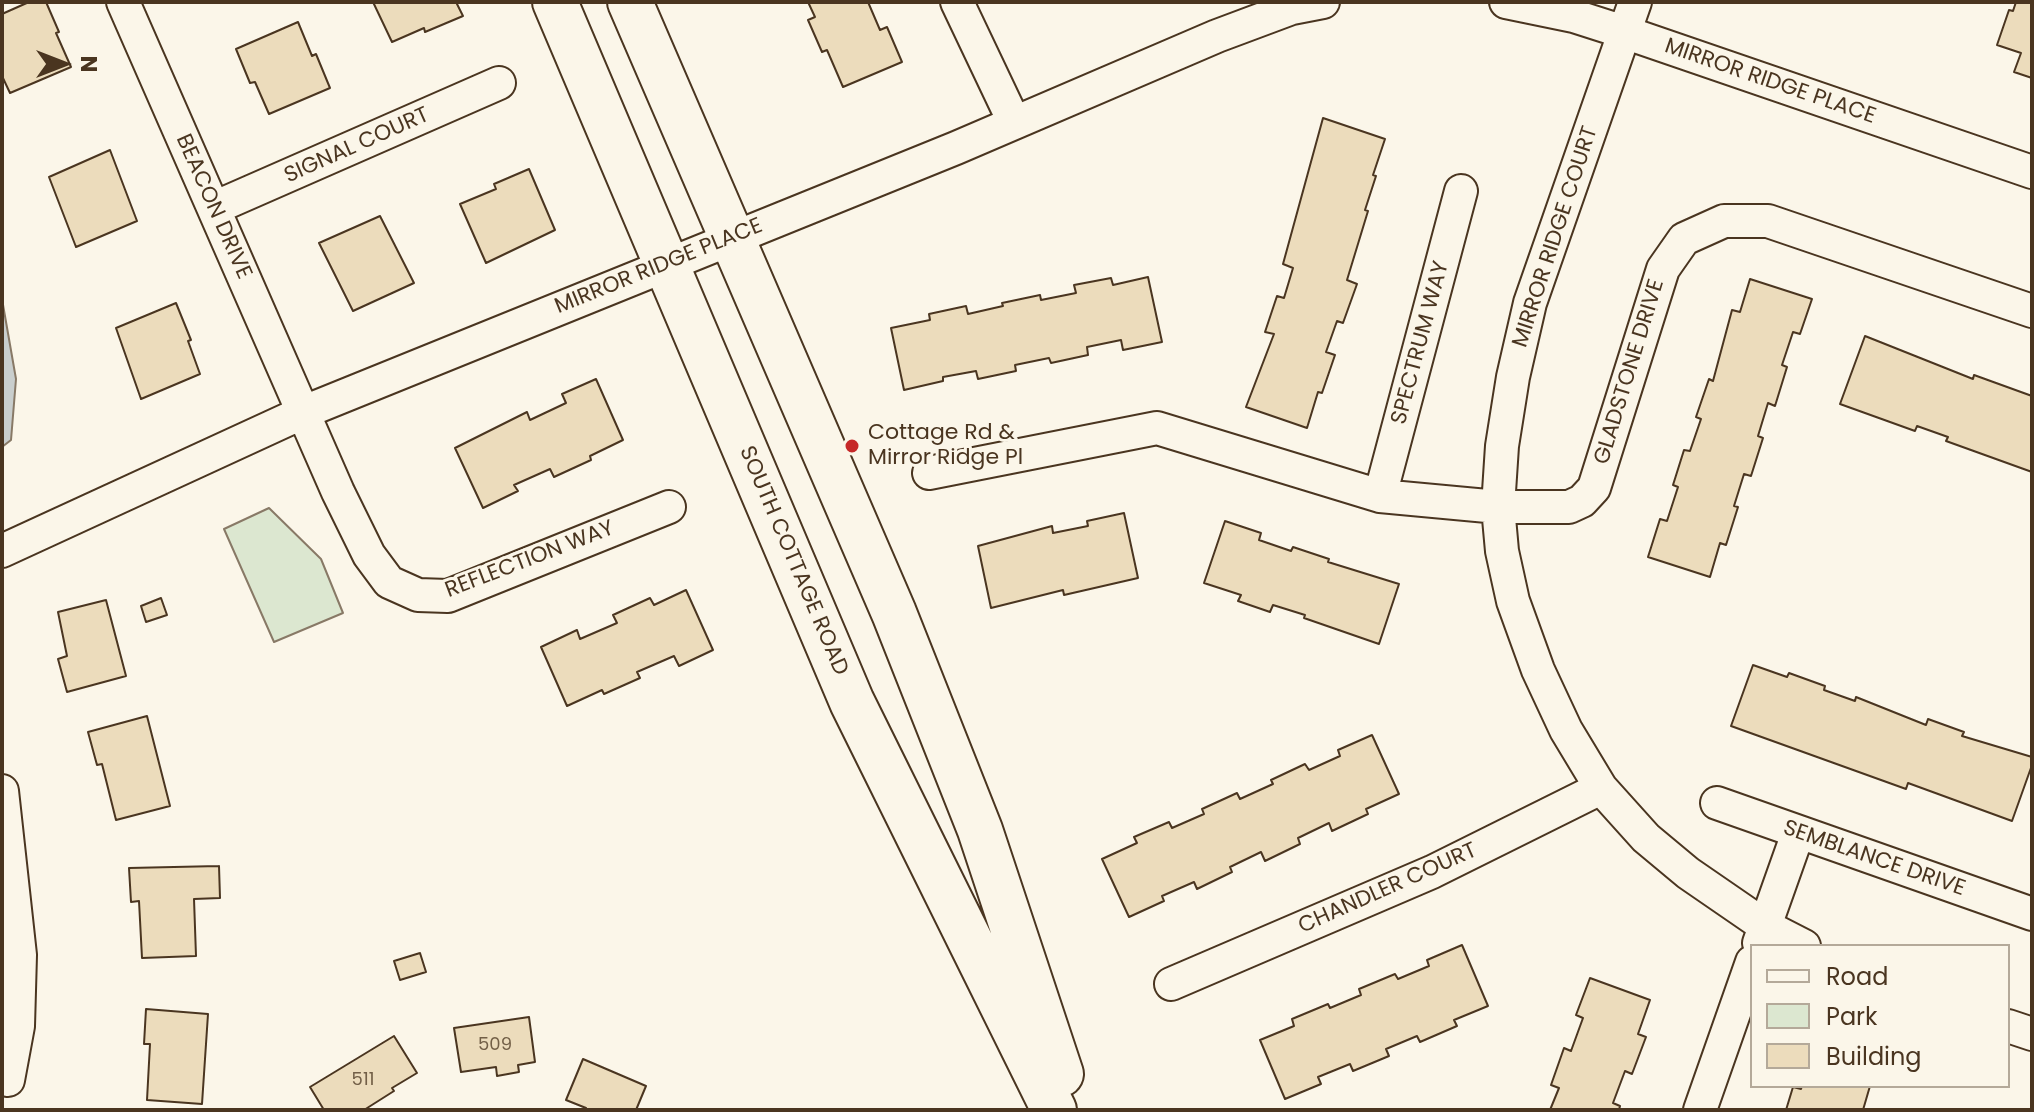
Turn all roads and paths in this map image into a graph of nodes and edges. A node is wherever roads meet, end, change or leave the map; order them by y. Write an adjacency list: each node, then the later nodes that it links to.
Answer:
1 (123, 2): 13 (street, BEACON DRIVE)
2 (555, 2): 15 (street, SOUTH COTTAGE ROAD)
3 (630, 2): 14 (street)
4 (957, 2): 10 (street)
5 (1323, 2): 10 (street, MIRROR RIDGE PLACE)
6 (1506, 2): 8 (street, MIRROR RIDGE PLACE)
7 (1635, 2): 8 (street, MIRROR RIDGE COURT)
8 (1624, 32): 11 (street, MIRROR RIDGE PLACE); 21 (street, MIRROR RIDGE COURT)
9 (499, 83): 13 (street, SIGNAL COURT)
10 (1014, 122): 14 (street, MIRROR RIDGE PLACE)
11 (2032, 172)
12 (1461, 191): 19 (street, SPECTRUM WAY)
13 (214, 208): 17 (street, BEACON DRIVE)
14 (732, 237): 15 (street, MIRROR RIDGE PLACE); 36 (street)
15 (666, 264): 17 (street, MIRROR RIDGE PLACE); 35 (street, SOUTH COTTAGE ROAD)
16 (2032, 311): 21 (street, GLADSTONE DRIVE)
17 (304, 412): 20 (street, REFLECTION WAY); 22 (street, MIRROR RIDGE PLACE)
18 (929, 473): 19 (street)
19 (1380, 496): 21 (street)
20 (669, 507)
21 (1498, 507): 23 (street, MIRROR RIDGE COURT)
22 (2, 551)
23 (1601, 788): 28 (street, MIRROR RIDGE COURT); 31 (street, CHANDLER COURT)
24 (2, 791): 34 (street)
25 (1717, 803): 26 (street, SEMBLANCE DRIVE)
26 (1798, 833): 27 (street, SEMBLANCE DRIVE); 28 (street)
27 (2032, 914)
28 (1761, 936): 29 (street, MIRROR RIDGE COURT)
29 (1795, 944)
30 (1750, 968): 37 (street)
31 (1171, 984)
32 (2010, 1027): 33 (street)
33 (2032, 1034)
34 (8, 1080)
35 (1054, 1110)
36 (1073, 1110)
37 (1700, 1110)

